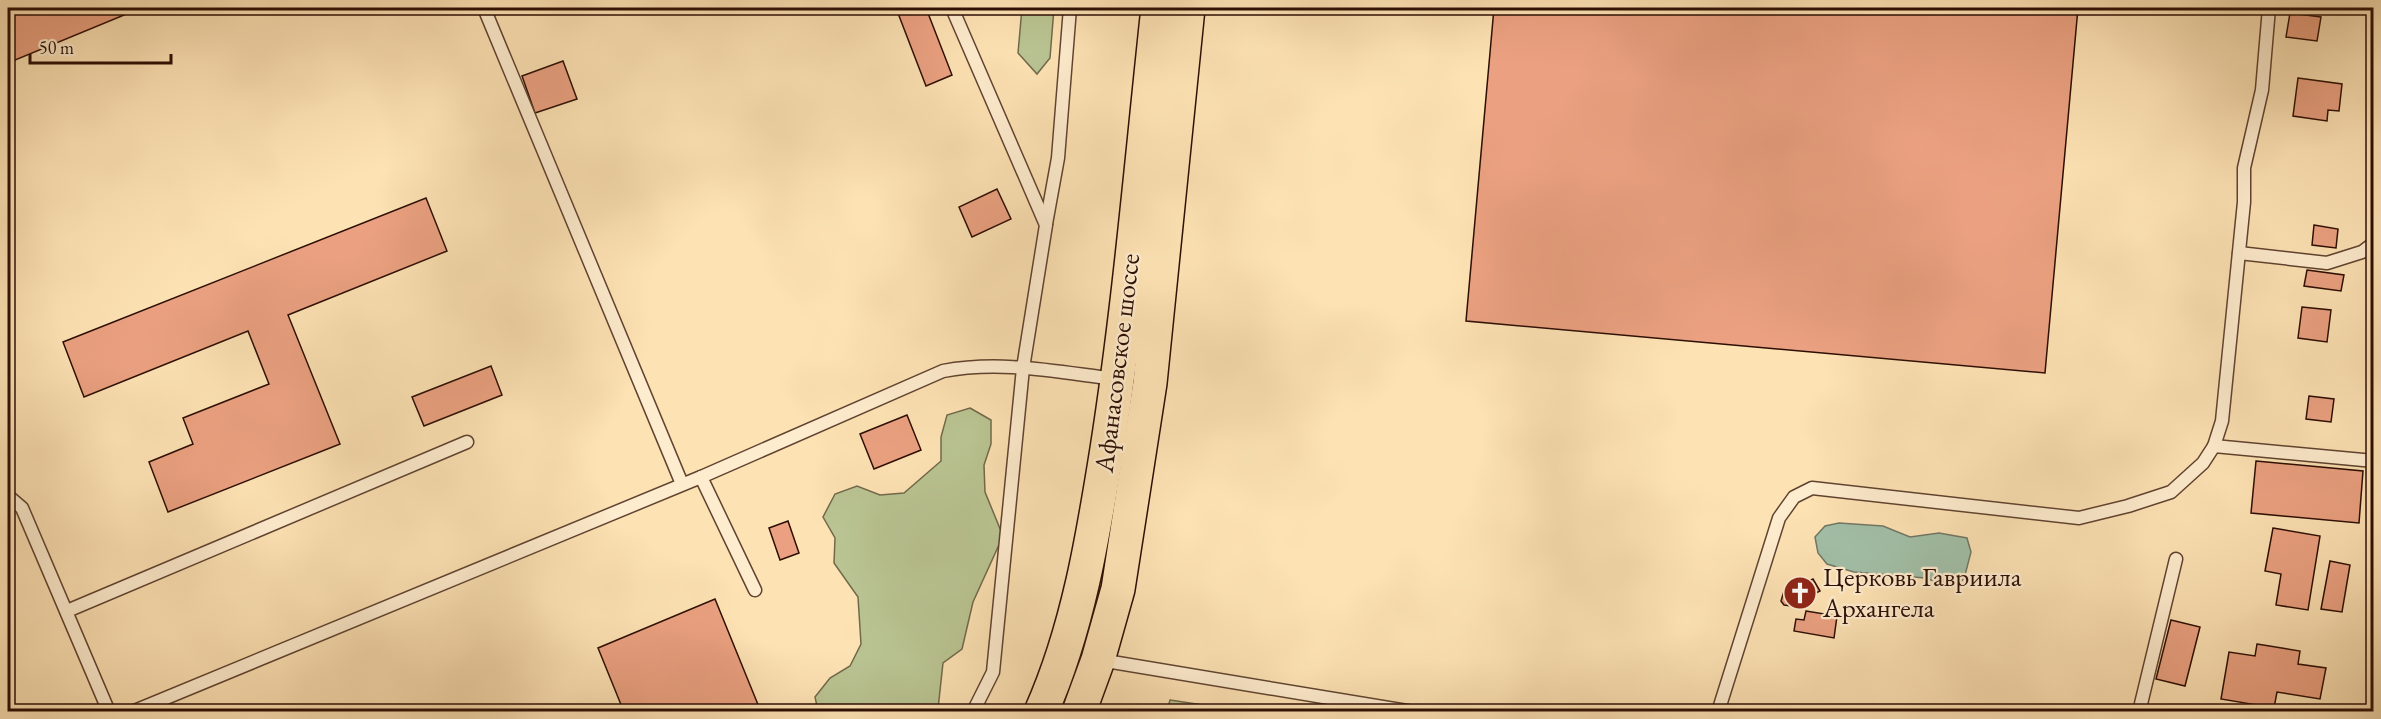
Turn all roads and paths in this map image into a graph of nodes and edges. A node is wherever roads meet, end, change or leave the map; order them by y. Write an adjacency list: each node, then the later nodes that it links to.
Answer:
1 (484, 8): 16 (lane)
2 (952, 8): 7 (lane)
3 (1070, 8): 7 (lane)
4 (1158, 8): 11 (main road, Афанасовское шоссе)
5 (1188, 8): 11 (main road, Афанасовское шоссе)
6 (2269, 8): 9 (lane)
7 (1046, 225): 10 (lane)
8 (2373, 243): 9 (lane)
9 (2239, 253): 13 (lane)
10 (1023, 368): 11 (lane); 15 (lane); 24 (lane)
11 (1134, 381): 21 (main road, Афанасовское шоссе); 25 (main road, Афанасовское шоссе)
12 (467, 442): 20 (lane)
13 (2214, 446): 14 (lane); 28 (lane)
14 (2373, 461)
15 (701, 477): 16 (lane); 19 (lane)
16 (682, 484): 23 (lane)
17 (8, 496): 20 (lane)
18 (2176, 559): 29 (lane)
19 (755, 590)
20 (67, 611): 22 (lane)
21 (1098, 660): 26 (main road, Афанасовское шоссе); 27 (lane)
22 (109, 711)
23 (132, 711)
24 (973, 711)
25 (1041, 711)
26 (1078, 711)
27 (1413, 711)
28 (1718, 711)
29 (2139, 711)

